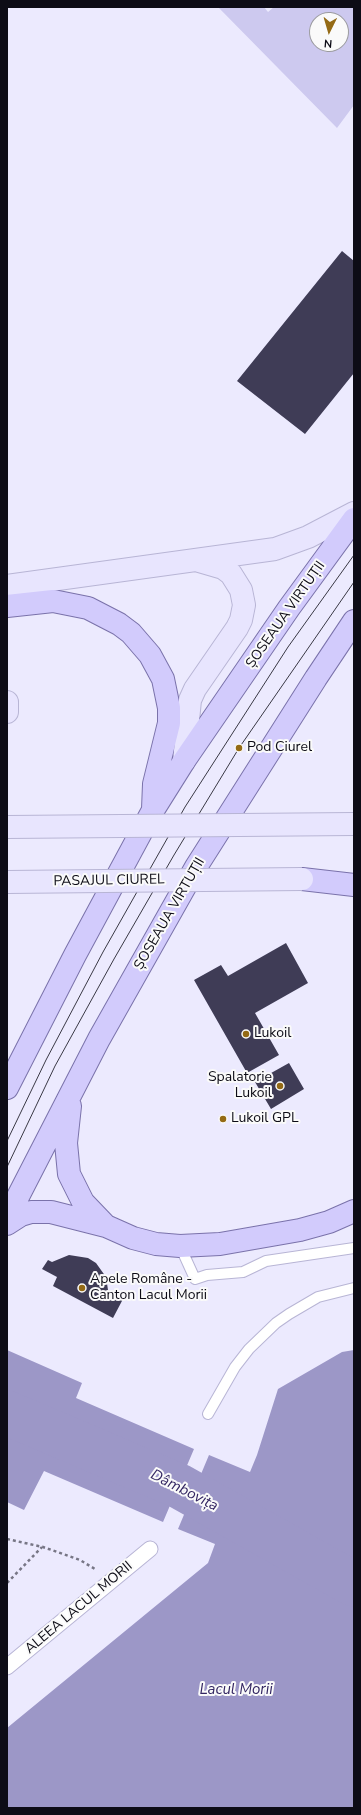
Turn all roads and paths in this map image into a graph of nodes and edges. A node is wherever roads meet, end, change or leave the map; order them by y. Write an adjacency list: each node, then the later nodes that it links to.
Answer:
1 (354, 513): 3 (main road)
2 (354, 518): 9 (main road, ȘOSEAUA VIRTUȚII)
3 (192, 559): 4 (main road); 9 (main road)
4 (7, 586)
5 (7, 606): 10 (main road)
6 (354, 621): 18 (main road, ȘOSEAUA VIRTUȚII)
7 (7, 702): 8 (main road)
8 (7, 712)
9 (184, 761): 10 (main road, ȘOSEAUA VIRTUȚII)
10 (152, 812): 17 (main road, ȘOSEAUA VIRTUȚII)
11 (354, 824): 12 (main road, bridge)
12 (7, 827)
13 (354, 878): 14 (main road, PASAJUL CIUREL)
14 (302, 879): 15 (main road, PASAJUL CIUREL, bridge); 16 (main road)
15 (7, 882)
16 (354, 885)
17 (9, 1082)
18 (72, 1090): 20 (main road, ȘOSEAUA VIRTUȚII); 22 (main road)
19 (351, 1216): 23 (main road)
20 (7, 1218)
21 (7, 1224): 22 (main road)
22 (106, 1226): 23 (main road)
23 (180, 1246): 24 (lane)
24 (354, 1248)
25 (354, 1288): 26 (lane)
26 (208, 1414)
27 (7, 1539): 28 (path)
28 (43, 1547): 30 (path); 31 (path)
29 (150, 1549): 30 (street, ALEEA LACUL MORII)
30 (111, 1580): 32 (street, ALEEA LACUL MORII)
31 (7, 1583)
32 (7, 1667)

